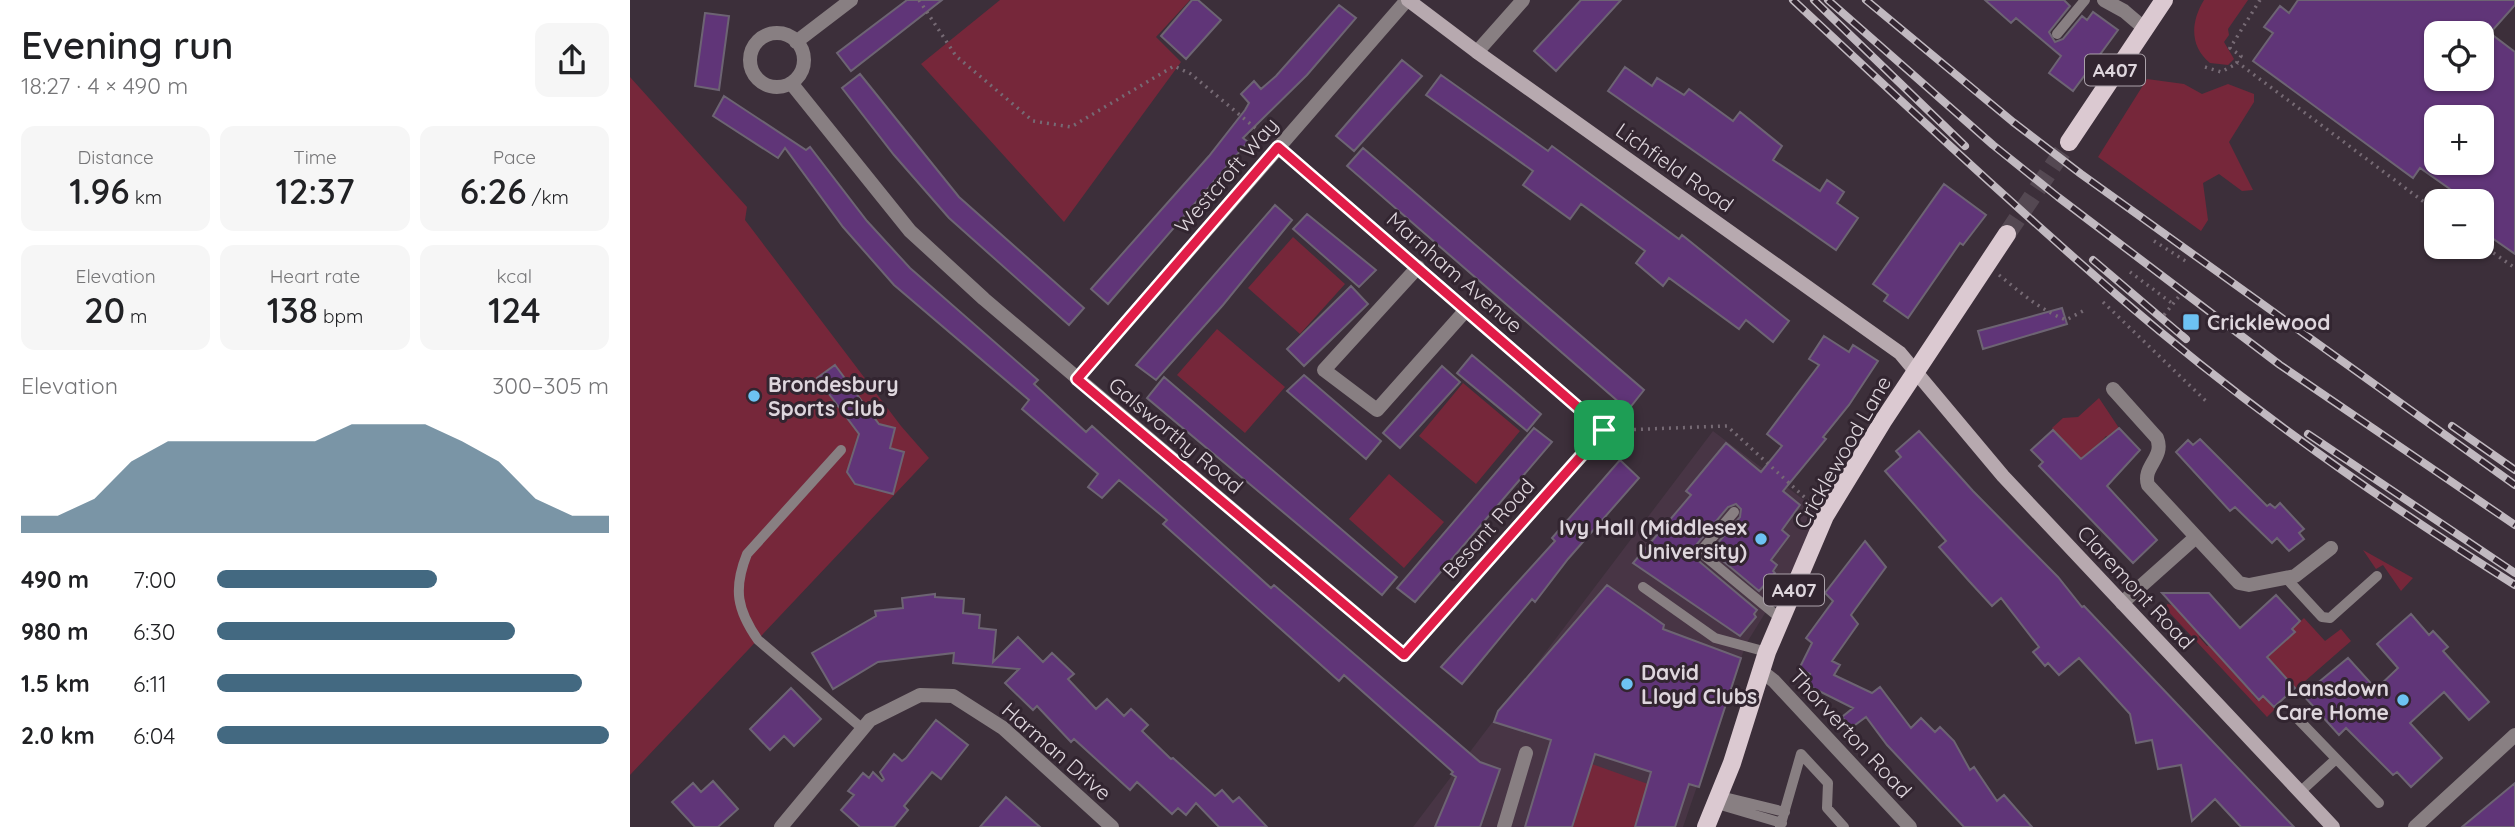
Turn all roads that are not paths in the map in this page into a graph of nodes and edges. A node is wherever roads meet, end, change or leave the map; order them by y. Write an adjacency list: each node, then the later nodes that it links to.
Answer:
1 (851, 0): 9 (street)
2 (1407, 0): 10 (street, Lichfield Road); 13 (street, Westcroft Way)
3 (1522, 0): 10 (street)
4 (2085, 0): 8 (lane)
5 (2164, 0): 7 (main road, A407)
6 (2109, 4): 7 (street)
7 (2144, 28): 12 (main road, A407)
8 (2057, 34)
9 (796, 42): 11 (street); 11 (street)
10 (1477, 52): 17 (street, Lichfield Road)
11 (791, 83): 18 (street, Galsworthy Road)
12 (2069, 142)
13 (1278, 147): 15 (street, Marnham Avenue); 18 (street, Westcroft Way)
14 (2007, 234): 17 (main road, Cricklewood Lane / A407)
15 (1418, 267): 16 (street, Marnham Avenue); 16 (street)
16 (1466, 310): 20 (street, Marnham Avenue)
17 (1917, 369): 28 (street, Claremont Road); 29 (main road, Cricklewood Lane / A407)
18 (1077, 379): 31 (street, Galsworthy Road)
19 (2113, 388): 23 (street)
20 (1604, 430): 31 (street, Besant Road)
21 (841, 450): 34 (lane)
22 (1734, 512): 29 (lane)
23 (2196, 537): 26 (street); 28 (street)
24 (2331, 548): 26 (street)
25 (2377, 576): 26 (lane)
26 (2285, 577)
27 (1643, 587): 30 (lane)
28 (2122, 603): 38 (street, Claremont Road)
29 (1782, 620): 30 (main road, Cricklewood Lane / A407)
30 (1767, 652): 32 (main road, Cricklewood Lane / A407)
31 (1404, 655)
32 (1760, 670): 39 (main road, Cricklewood Lane / A407); 47 (street, Thorverton Road)
33 (2296, 717): 37 (lane)
34 (863, 729): 43 (street, Harman Drive); 44 (street, Harman Drive)
35 (2515, 735): 49 (street)
36 (1526, 753): 45 (street)
37 (2336, 759): 38 (lane); 40 (lane)
38 (2300, 792): 48 (street, Claremont Road)
39 (1715, 799): 41 (lane); 46 (main road, Cricklewood Lane / A407)
40 (2379, 803)
41 (1782, 821): 42 (lane)
42 (1840, 825)
43 (781, 827)
44 (1112, 827)
45 (1504, 827)
46 (1706, 827)
47 (1910, 827)
48 (2333, 827)
49 (2415, 827)

